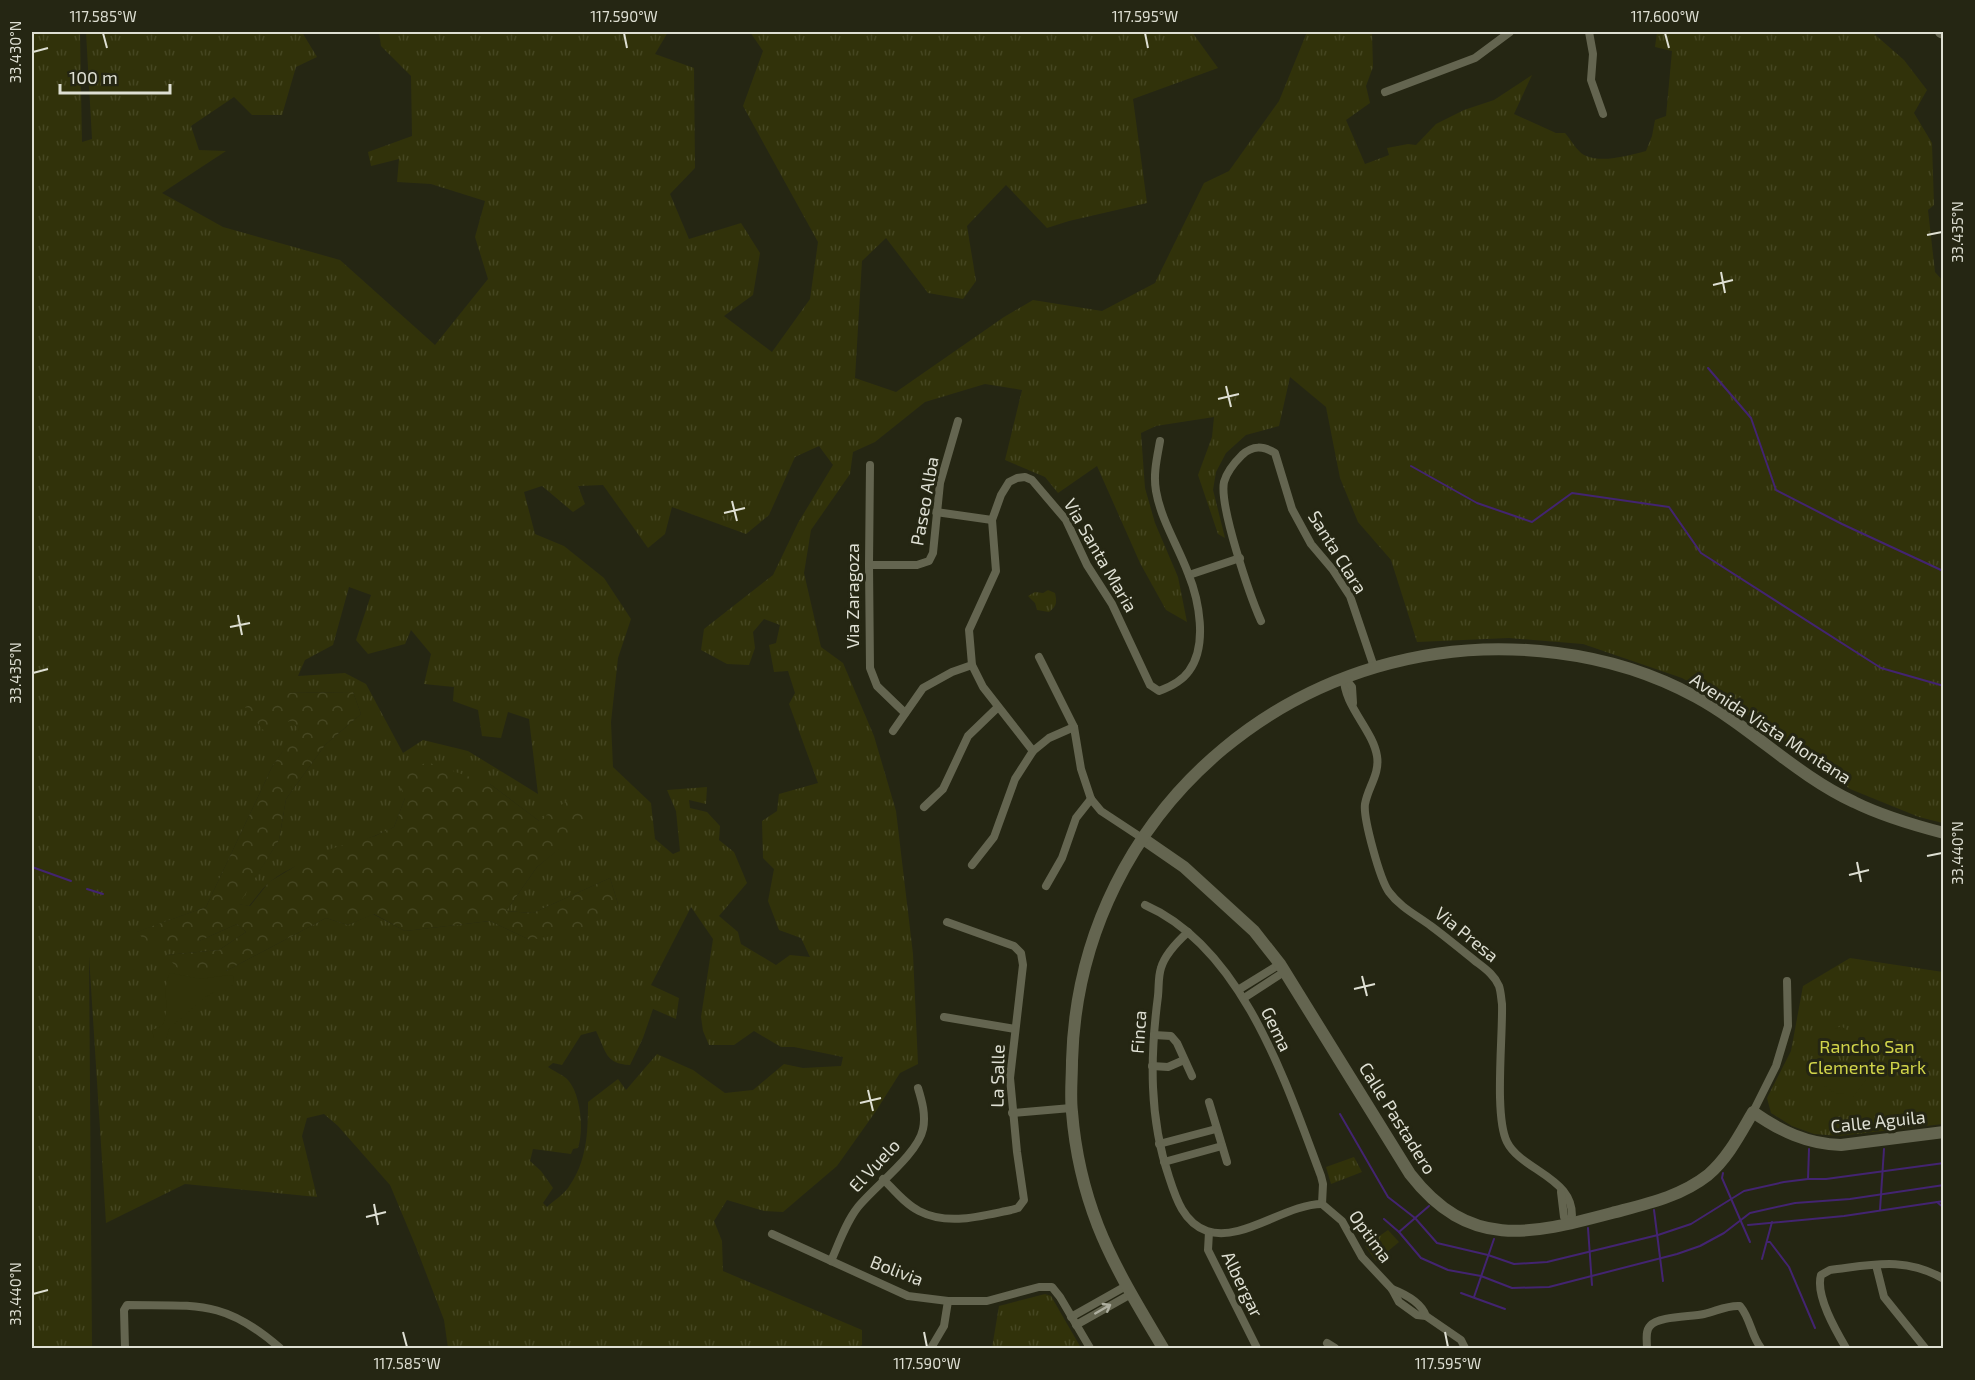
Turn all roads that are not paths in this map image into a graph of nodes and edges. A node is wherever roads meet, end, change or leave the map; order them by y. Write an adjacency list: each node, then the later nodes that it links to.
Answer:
1 (1510, 32): 3 (street)
2 (1589, 32): 4 (street)
3 (1384, 92)
4 (1603, 114)
5 (958, 421): 8 (street, Paseo Alba)
6 (1160, 441): 12 (street, Via Santa Maria)
7 (870, 465): 11 (street, Via Zaragoza)
8 (936, 512): 9 (street); 11 (street, Paseo Alba)
9 (992, 520): 12 (street, Via Santa Maria); 15 (street, Via Santa Maria)
10 (1240, 558): 12 (street); 13 (street, Santa Clara); 16 (street, Santa Clara)
11 (868, 565): 19 (street, Via Zaragoza)
12 (1189, 575)
13 (1261, 621)
14 (1039, 657): 20 (street, Calle Pastadero)
15 (972, 665): 18 (street, Via Santa Maria); 19 (street)
16 (1374, 667): 17 (street, Avenida Vista Montana); 25 (street, Avenida Vista Montana)
17 (1344, 677): 26 (street, Avenida Vista Montana); 55 (street, Via Presa)
18 (997, 708): 22 (street, Via Santa Maria); 24 (street)
19 (905, 713): 21 (street)
20 (1074, 728): 22 (street); 23 (street, Calle Pastadero)
21 (893, 731)
22 (1033, 751): 27 (street)
23 (1091, 799): 26 (street, Calle Pastadero); 28 (street)
24 (924, 807)
25 (1944, 833)
26 (1143, 838): 32 (street, Calle Pastadero); 44 (street, Avenida Vista Montana)
27 (972, 865)
28 (1046, 886)
29 (1145, 905): 31 (street, Gema)
30 (947, 922): 37 (street, La Salle)
31 (1188, 932): 34 (street, Gema); 38 (street, Finca)
32 (1282, 968): 34 (street); 35 (street); 55 (street, Calle Pastadero)
33 (1787, 981): 45 (street, Calle Pastadero)
34 (1238, 990): 35 (street, Gema)
35 (1244, 998): 54 (street, Gema)
36 (944, 1017): 37 (street)
37 (1015, 1029): 46 (street, La Salle)
38 (1154, 1035): 39 (street); 40 (street, Finca)
39 (1184, 1060): 40 (street); 41 (street)
40 (1152, 1066): 49 (street, Finca)
41 (1192, 1076)
42 (918, 1088): 53 (street, El Vuelo)
43 (1209, 1102): 47 (street)
44 (1071, 1108): 46 (street); 61 (street, Avenida Vista Montana)
45 (1753, 1112): 48 (street, Calle Aguila); 55 (street, Calle Pastadero)
46 (1012, 1113): 53 (street, La Salle)
47 (1216, 1129): 49 (street); 50 (street)
48 (1944, 1132)
49 (1159, 1144): 51 (street, Finca)
50 (1222, 1146): 51 (street); 52 (street)
51 (1164, 1162): 56 (street, Finca)
52 (1227, 1162)
53 (883, 1179): 58 (street, El Vuelo)
54 (1322, 1203): 56 (street); 72 (street, Optima)
55 (1570, 1224)
56 (1209, 1232): 70 (street, Albergar)
57 (772, 1234): 58 (street, Bolivia)
58 (831, 1261): 62 (street, Bolivia)
59 (1876, 1265): 60 (street); 75 (street); 76 (street)
60 (1944, 1279)
61 (1129, 1290): 63 (street); 69 (street, Avenida Vista Montana)
62 (948, 1302): 63 (street, Bolivia); 67 (street)
63 (1074, 1321): 68 (street)
64 (1327, 1342): 71 (street)
65 (125, 1348): 66 (street)
66 (280, 1348)
67 (931, 1348)
68 (1090, 1348)
69 (1163, 1348)
70 (1257, 1348)
71 (1335, 1348)
72 (1465, 1348)
73 (1647, 1348): 74 (street)
74 (1761, 1348)
75 (1845, 1348)
76 (1925, 1348)

